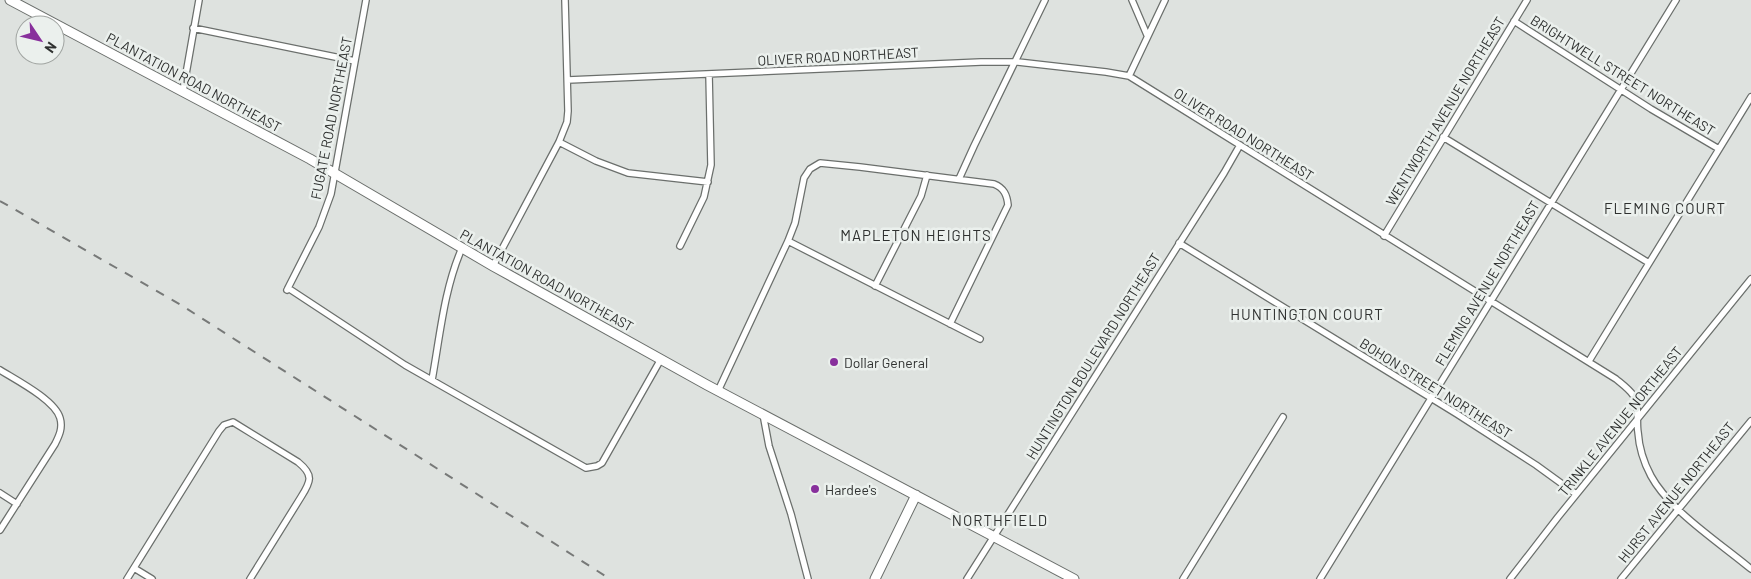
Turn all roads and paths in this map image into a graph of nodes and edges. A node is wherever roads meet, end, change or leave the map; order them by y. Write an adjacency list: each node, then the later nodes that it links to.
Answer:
1 (10, 0): 19 (main road, PLANTATION ROAD NORTHEAST)
2 (199, 0): 11 (street)
3 (366, 0): 13 (street, FUGATE ROAD NORTHEAST)
4 (565, 0): 17 (street)
5 (1045, 0): 14 (street)
6 (1132, 0): 12 (street)
7 (1165, 0): 12 (street)
8 (1527, 0): 10 (street, WENTWORTH AVENUE NORTHEAST)
9 (1676, 0): 18 (street, FLEMING AVENUE NORTHEAST)
10 (1514, 22): 18 (street, BRIGHTWELL STREET NORTHEAST); 21 (street, WENTWORTH AVENUE NORTHEAST)
11 (193, 28): 13 (street); 19 (street)
12 (1148, 35): 16 (street)
13 (355, 61): 25 (street, FUGATE ROAD NORTHEAST)
14 (1014, 62): 15 (street, OLIVER ROAD NORTHEAST); 16 (street, OLIVER ROAD NORTHEAST); 27 (street)
15 (708, 74): 17 (street, OLIVER ROAD NORTHEAST); 28 (street)
16 (1129, 76): 23 (street, OLIVER ROAD NORTHEAST)
17 (568, 80): 22 (street)
18 (1621, 89): 24 (street, BRIGHTWELL STREET NORTHEAST); 29 (street, FLEMING AVENUE NORTHEAST)
19 (183, 91): 25 (main road, PLANTATION ROAD NORTHEAST)
20 (1751, 97): 24 (street)
21 (1443, 138): 29 (street); 30 (street, WENTWORTH AVENUE NORTHEAST)
22 (559, 142): 28 (street); 36 (street)
23 (1240, 145): 30 (street, OLIVER ROAD NORTHEAST); 32 (street, HUNTINGTON BOULEVARD NORTHEAST)
24 (1719, 149): 35 (street)
25 (336, 174): 34 (main road, PLANTATION ROAD NORTHEAST); 45 (street, FUGATE ROAD NORTHEAST)
26 (927, 175): 27 (street); 31 (street); 38 (street)
27 (959, 179): 40 (street)
28 (708, 182): 33 (street)
29 (1550, 204): 35 (street); 39 (street, FLEMING AVENUE NORTHEAST)
30 (1384, 236): 39 (street, OLIVER ROAD NORTHEAST)
31 (788, 241): 38 (street); 46 (street)
32 (1179, 244): 47 (street, BOHON STREET NORTHEAST); 58 (street, HUNTINGTON BOULEVARD NORTHEAST)
33 (680, 246)
34 (462, 248): 36 (main road, PLANTATION ROAD NORTHEAST); 45 (street)
35 (1649, 264): 43 (street)
36 (493, 266): 42 (main road, PLANTATION ROAD NORTHEAST)
37 (1751, 279): 50 (street, TRINKLE AVENUE NORTHEAST)
38 (875, 286): 40 (street)
39 (1491, 301): 43 (street, OLIVER ROAD NORTHEAST); 47 (street, FLEMING AVENUE NORTHEAST)
40 (950, 324): 41 (street)
41 (980, 339)
42 (661, 359): 45 (street); 46 (main road, PLANTATION ROAD NORTHEAST)
43 (1589, 361): 50 (street, OLIVER ROAD NORTHEAST)
44 (0, 370): 55 (street)
45 (432, 380)
46 (718, 391): 48 (main road, PLANTATION ROAD NORTHEAST)
47 (1431, 399): 53 (street, BOHON STREET NORTHEAST); 69 (street, FLEMING AVENUE NORTHEAST)
48 (763, 414): 54 (main road, PLANTATION ROAD NORTHEAST); 64 (street)
49 (1283, 417): 68 (street)
50 (1636, 420): 53 (street, TRINKLE AVENUE NORTHEAST); 56 (street, OLIVER ROAD NORTHEAST)
51 (1751, 420): 56 (street, HURST AVENUE NORTHEAST)
52 (0, 493): 55 (street)
53 (1576, 494): 70 (street, TRINKLE AVENUE NORTHEAST)
54 (916, 495): 58 (main road, PLANTATION ROAD NORTHEAST); 65 (main road)
55 (17, 504): 57 (street)
56 (1678, 510): 59 (street, OLIVER ROAD NORTHEAST); 71 (street, HURST AVENUE NORTHEAST)
57 (0, 530)
58 (995, 537): 66 (street, HUNTINGTON BOULEVARD NORTHEAST); 67 (main road, PLANTATION ROAD NORTHEAST)
59 (1750, 565)
60 (134, 568): 61 (street); 62 (street); 63 (street)
61 (127, 579)
62 (152, 579)
63 (250, 579)
64 (808, 579)
65 (875, 579)
66 (967, 579)
67 (1074, 579)
68 (1183, 579)
69 (1320, 579)
70 (1510, 579)
71 (1621, 579)

